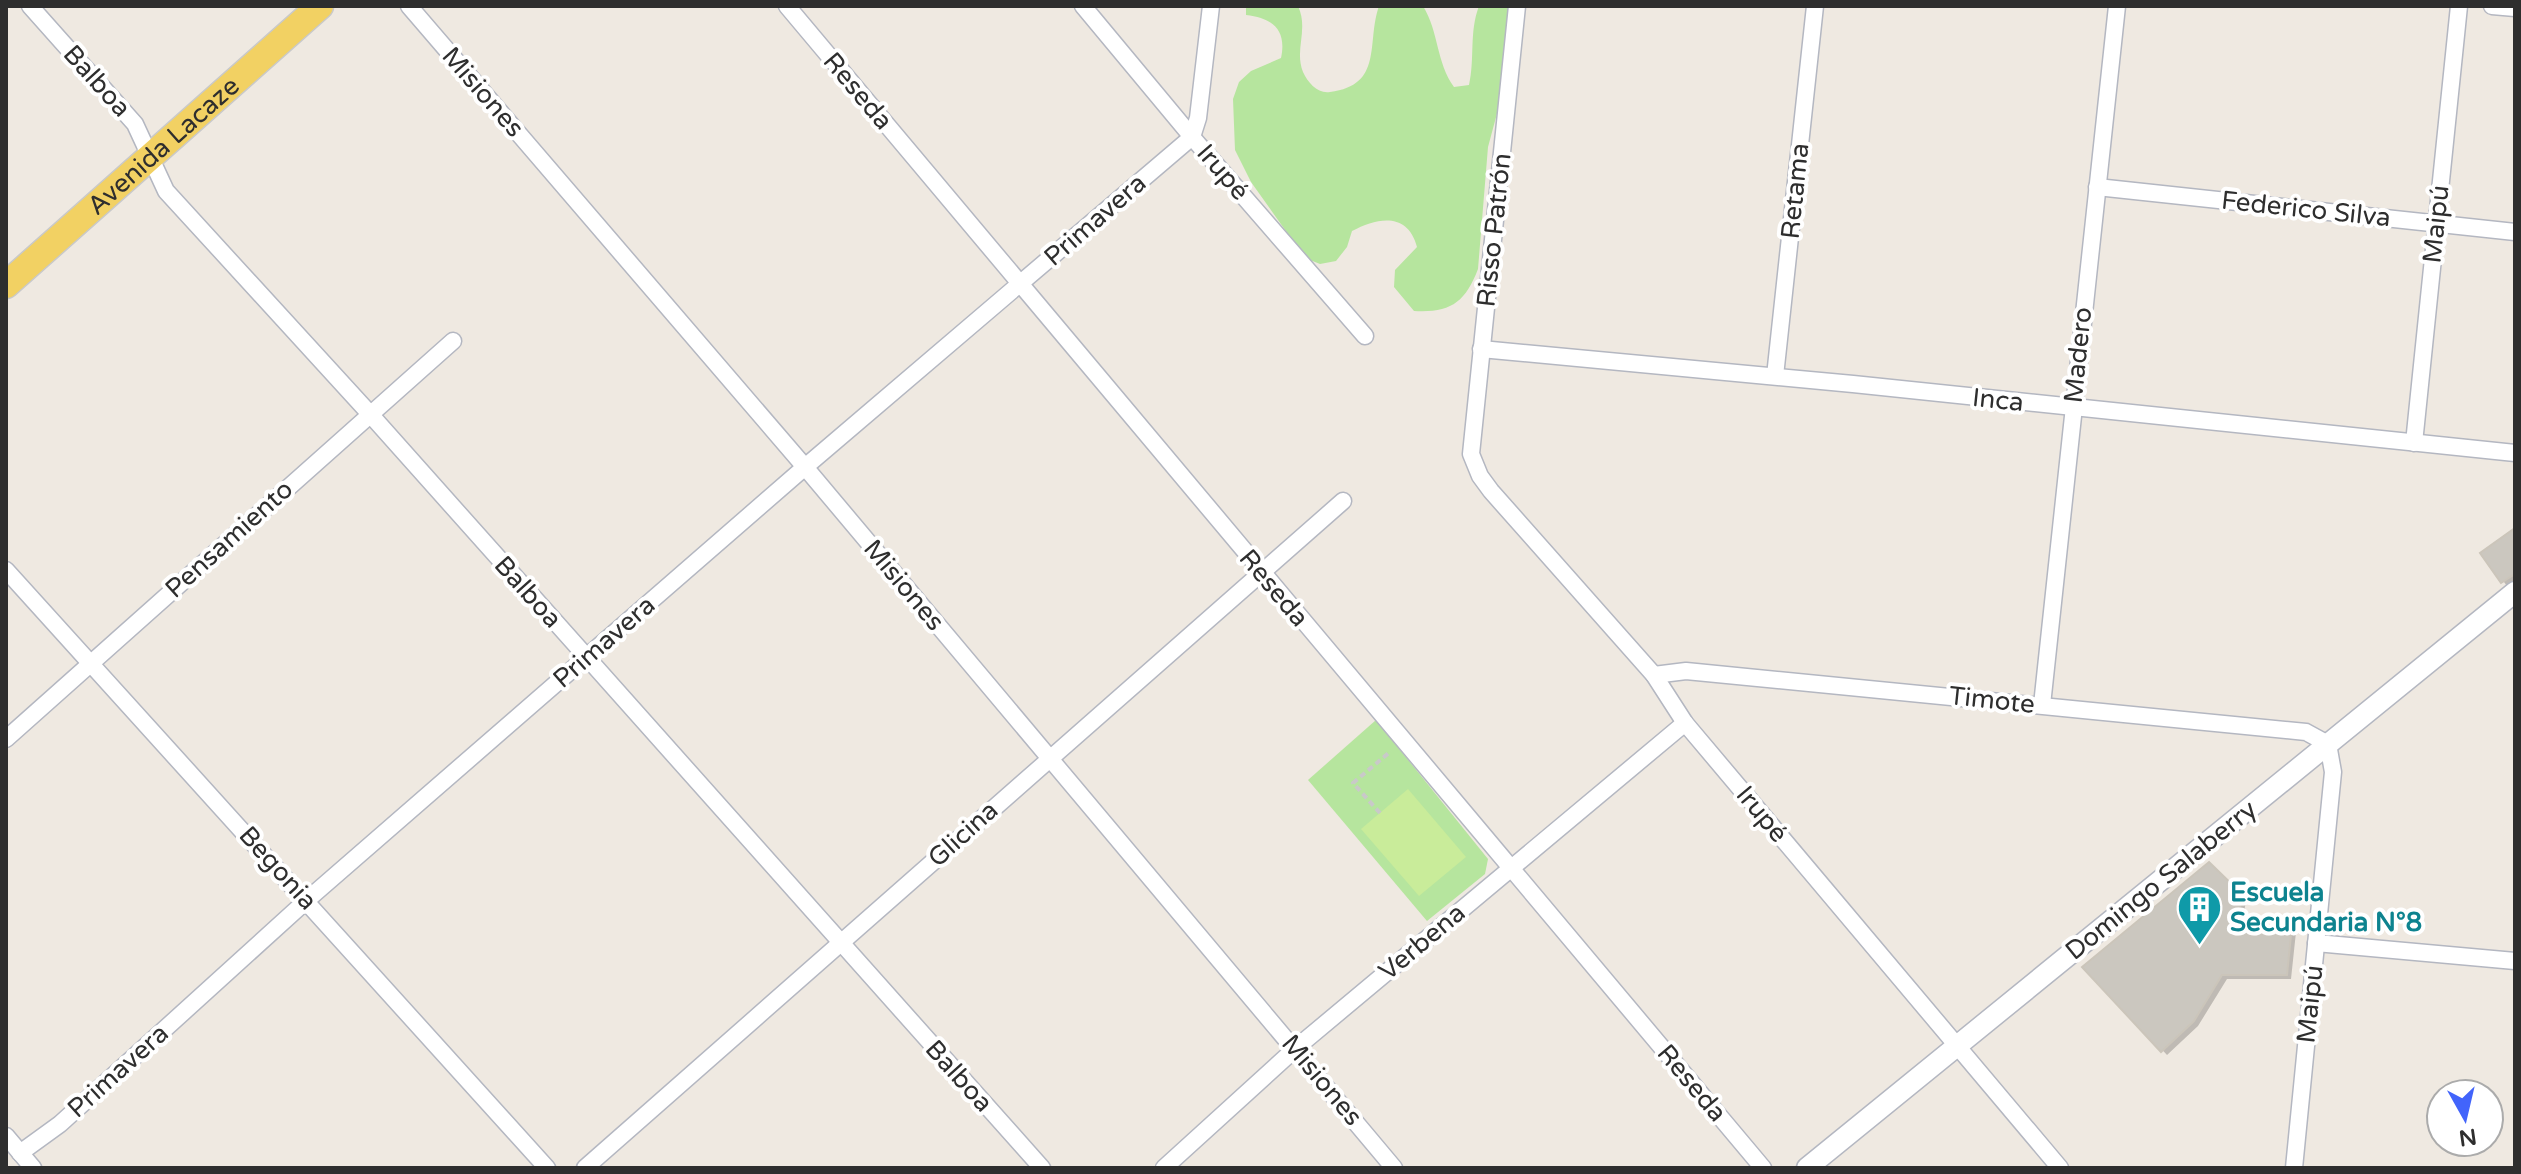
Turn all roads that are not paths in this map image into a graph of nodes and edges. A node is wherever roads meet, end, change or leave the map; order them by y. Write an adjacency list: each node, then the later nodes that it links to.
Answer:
1 (30, 6): 14 (street, Balboa)
2 (320, 6): 14 (main road, Avenida Lacaze)
3 (409, 6): 29 (street, Misiones)
4 (787, 6): 18 (street, Reseda)
5 (1083, 6): 13 (street, Irupé)
6 (1211, 6): 13 (street)
7 (1517, 6): 22 (street, Risso Patrón)
8 (1815, 6): 23 (street, Retama)
9 (2117, 6): 15 (street, Madero)
10 (2459, 6): 16 (street, Maipú)
11 (2492, 6): 12 (street)
12 (2515, 8)
13 (1192, 137): 18 (street, Primavera); 20 (street, Irupé)
14 (150, 155): 19 (main road, Avenida Lacaze); 25 (street, Balboa)
15 (2097, 187): 16 (street, Federico Silva); 24 (street, Madero)
16 (2436, 223): 17 (street, Federico Silva); 26 (street, Maipú)
17 (2515, 232)
18 (1020, 284): 29 (street, Primavera); 32 (street, Reseda)
19 (6, 285)
20 (1365, 336)
21 (453, 341): 25 (street, Pensamiento)
22 (1481, 349): 23 (street, Inca); 28 (street, Risso Patrón)
23 (1775, 376): 24 (street, Inca)
24 (2073, 408): 26 (street, Inca); 37 (street, Madero)
25 (370, 414): 34 (street, Balboa); 35 (street, Pensamiento)
26 (2414, 443): 27 (street, Inca)
27 (2515, 453)
28 (1471, 454): 36 (street, Irupé)
29 (805, 467): 34 (street, Primavera); 41 (street, Misiones)
30 (1343, 501): 32 (street, Glicina)
31 (6, 570): 35 (street, Begonia)
32 (1261, 573): 41 (street, Glicina); 42 (street, Reseda)
33 (2515, 592): 40 (street, Domingo Salaberry)
34 (586, 657): 43 (street, Primavera); 44 (street, Balboa)
35 (90, 663): 39 (street, Pensamiento); 43 (street, Begonia)
36 (1654, 675): 37 (street, Timote); 38 (street, Irupé)
37 (2042, 705): 40 (street, Timote)
38 (1685, 723): 42 (street, Verbena); 47 (street, Irupé)
39 (6, 739)
40 (2328, 744): 45 (street, Maipú); 47 (street, Domingo Salaberry)
41 (1048, 758): 44 (street, Glicina); 48 (street, Misiones)
42 (1511, 867): 48 (street, Verbena); 56 (street, Reseda)
43 (307, 900): 49 (street, Primavera); 51 (street, Begonia)
44 (840, 943): 52 (street, Glicina); 53 (street, Balboa)
45 (2316, 943): 46 (street); 59 (street, Maipú)
46 (2515, 961)
47 (1957, 1044): 57 (street, Domingo Salaberry); 58 (street, Irupé)
48 (1296, 1048): 54 (street, Verbena); 55 (street, Misiones)
49 (11, 1144): 50 (street)
50 (33, 1168)
51 (547, 1168)
52 (585, 1168)
53 (1042, 1168)
54 (1164, 1168)
55 (1394, 1168)
56 (1763, 1168)
57 (1807, 1168)
58 (2060, 1168)
59 (2294, 1168)

